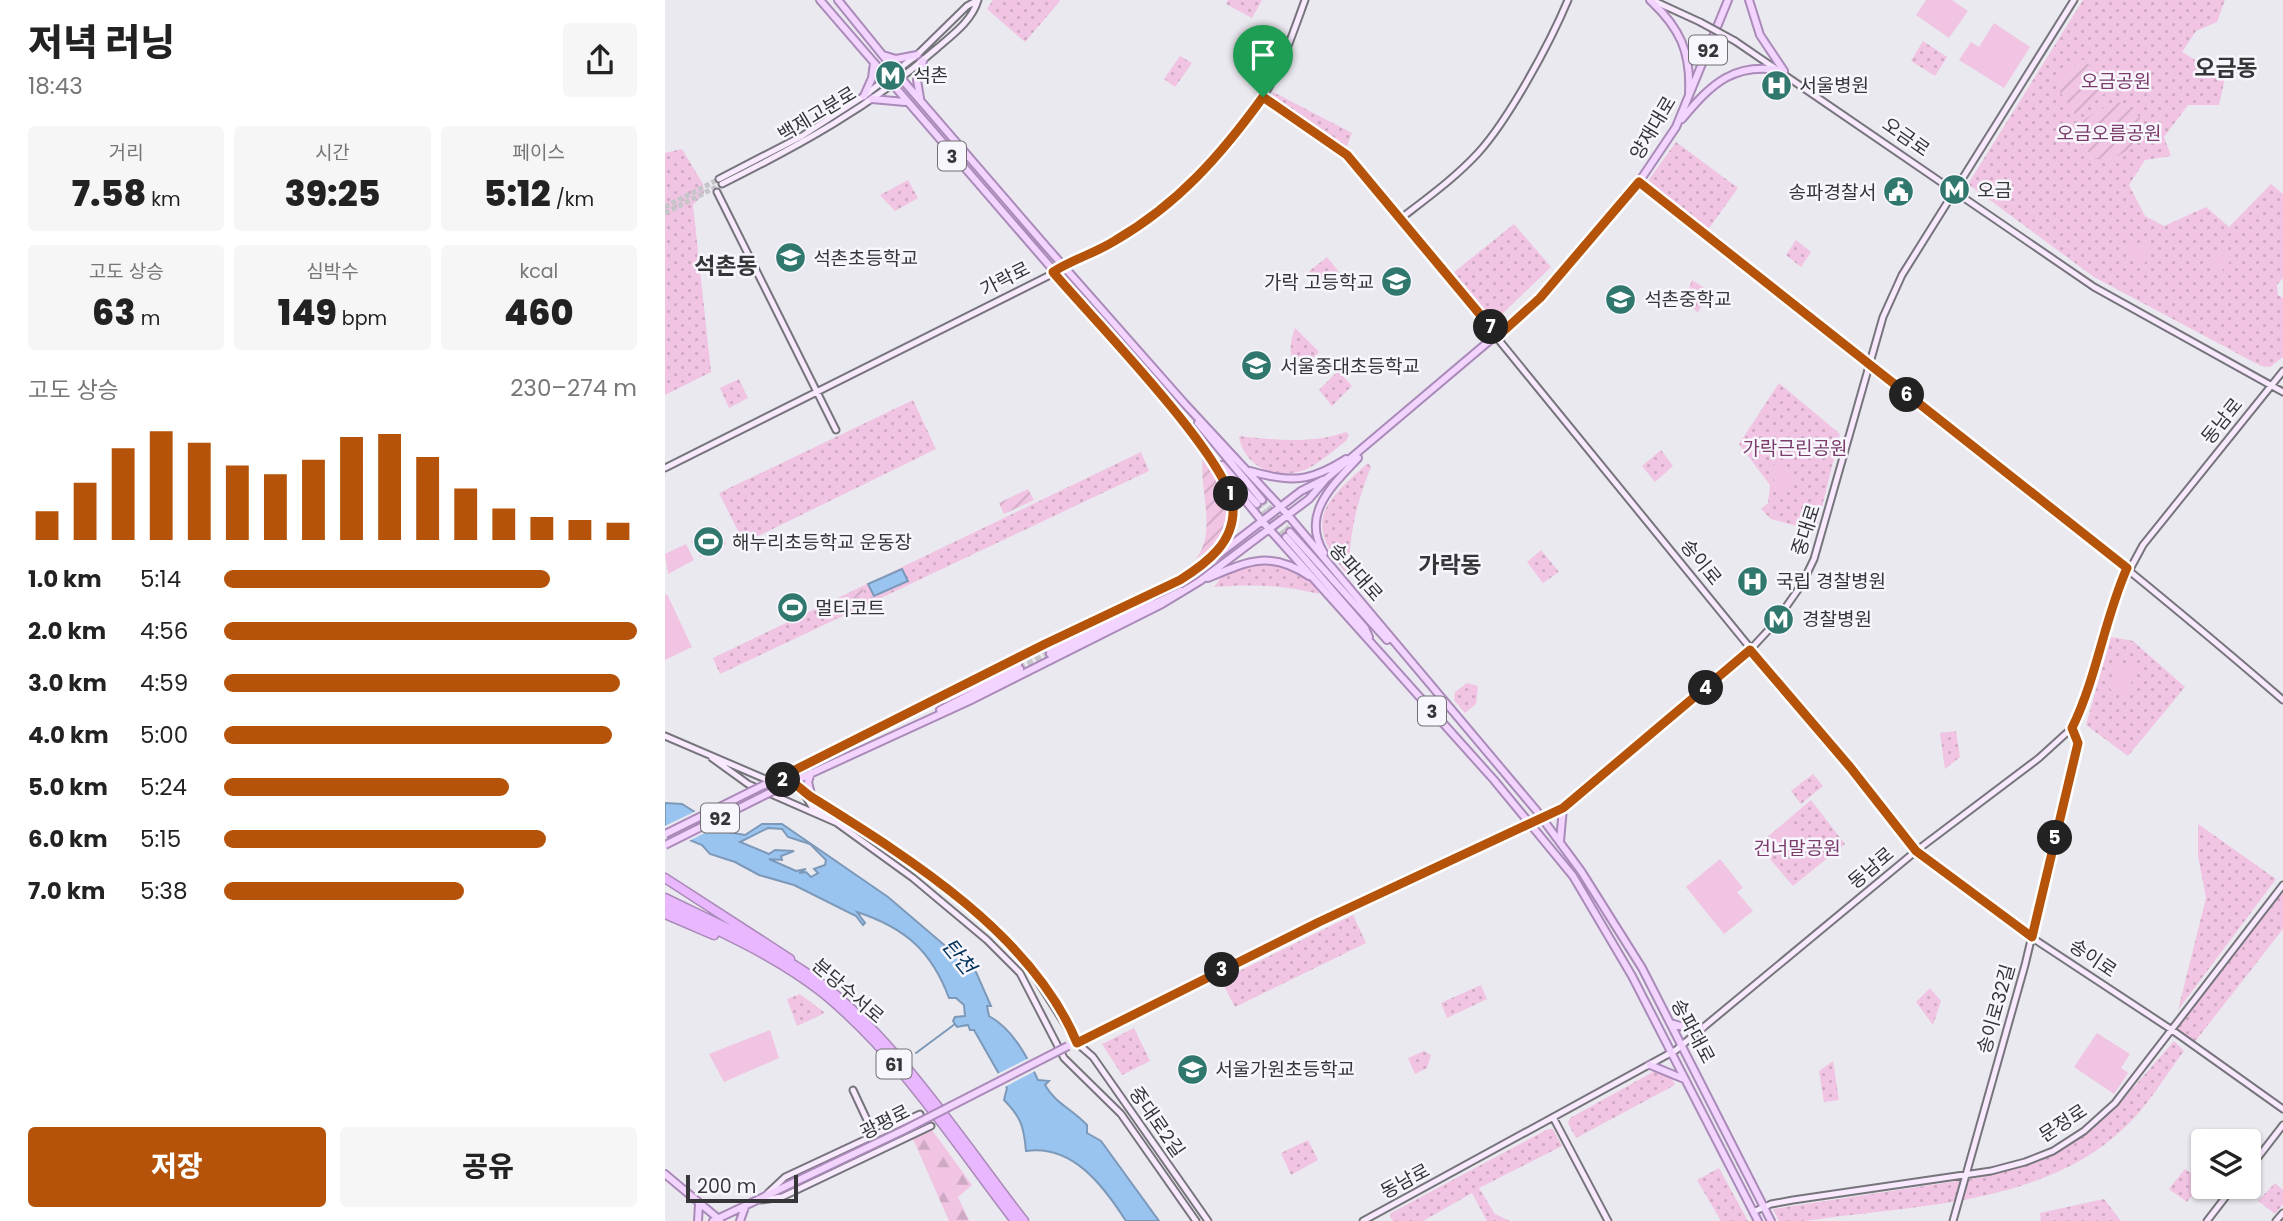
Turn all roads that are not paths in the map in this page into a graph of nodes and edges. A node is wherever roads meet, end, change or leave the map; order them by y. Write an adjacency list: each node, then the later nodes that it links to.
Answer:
1 (820, 0): 13 (main road, 3)
2 (838, 0): 10 (main road, 송파대로 / 3)
3 (978, 0): 11 (street, 백제고분로); 12 (street, 백제고분로)
4 (1305, 0): 20 (street, 가락로)
5 (1568, 0): 29 (street)
6 (1651, 0): 15 (street, 오금로, bridge); 23 (main road)
7 (1728, 0): 23 (main road, 양재대로 / 92)
8 (1749, 0): 15 (main road)
9 (2074, 0): 27 (street, 중대로)
10 (881, 55): 11 (main road); 14 (main road, 송파대로 / 3)
11 (917, 55): 14 (street, 백제고분로)
12 (923, 61): 17 (street, 백제고분로); 22 (main road)
13 (874, 63): 16 (main road, 3); 19 (main road)
14 (895, 71): 16 (street, 백제고분로); 17 (main road, 송파대로 / 3)
15 (1784, 71): 25 (main road); 27 (street, 오금로)
16 (886, 78): 18 (main road, 3); 19 (street, 백제고분로)
17 (901, 78): 18 (street, 백제고분로); 22 (main road, 송파대로 / 3)
18 (892, 85): 21 (street, 백제고분로); 24 (main road, 3)
19 (864, 96): 21 (street, 백제고분로)
20 (1263, 97): 29 (street, 송이로); 30 (street, 가락로)
21 (872, 99): 24 (main road)
22 (920, 100): 30 (main road, 송파대로 / 3)
23 (1689, 100): 25 (main road, 양재대로 / 92)
24 (905, 102): 31 (main road, 3)
25 (1676, 127): 26 (main road, 양재대로 / 92)
26 (1639, 182): 32 (main road, 양재대로 / 92); 33 (street)
27 (1955, 190): 33 (street, 중대로); 35 (street, 오금로)
28 (717, 192): 36 (street)
29 (1400, 219): 32 (street, 송이로)
30 (1063, 265): 31 (street, 가락로); 38 (main road, 송파대로 / 3)
31 (1053, 272): 36 (street, 가락로); 39 (main road, 3)
32 (1498, 336): 41 (main road, 양재대로 / 92); 63 (street, 송이로)
33 (1870, 366): 54 (street); 63 (street, 중대로)
34 (2283, 371): 35 (street, 동남로)
35 (2272, 386): 37 (street, 오금로); 54 (street, 동남로)
36 (816, 390): 40 (street); 43 (street, 가락로)
37 (2283, 392)
38 (1185, 404): 44 (main road, 송파대로); 47 (main road, 3)
39 (1185, 423): 42 (main road); 47 (main road, 3)
40 (836, 430)
41 (1371, 443): 44 (main road); 45 (main road, 양재대로 / 92); 56 (main road)
42 (1218, 467): 47 (main road); 55 (main road)
43 (665, 468)
44 (1248, 470): 46 (main road, 송파대로)
45 (1326, 479): 48 (main road, 양재대로 / 92); 49 (main road, 양재대로 / 92)
46 (1271, 497): 47 (main road); 48 (main road, 송파대로)
47 (1258, 505): 50 (main road)
48 (1280, 507): 49 (main road, 송파대로); 50 (main road, 양재대로 / 92)
49 (1287, 514): 51 (main road, 송파대로); 52 (main road, 양재대로 / 92)
50 (1262, 521): 52 (main road); 55 (main road, 양재대로 / 92)
51 (1297, 527): 53 (main road); 56 (main road, 송파대로)
52 (1269, 528): 53 (main road); 58 (main road, 양재대로 / 92)
53 (1285, 536): 59 (main road); 61 (main road, 3); 62 (main road, 3)
54 (2127, 568): 64 (street); 67 (street, 동남로)
55 (1198, 569): 57 (main road, 양재대로 / 92)
56 (1334, 570): 62 (main road, 송파대로)
57 (1180, 580): 60 (main road, 양재대로); 65 (main road, 양재대로 / 92)
58 (1200, 581): 59 (main road); 60 (main road, 양재대로 / 92)
59 (1320, 584): 61 (main road)
60 (1188, 590): 66 (main road, 양재대로 / 92)
61 (1371, 642): 77 (main road, 송파대로 / 3)
62 (1397, 648): 76 (main road, 송파대로 / 3)
63 (1750, 650): 75 (street, 중대로); 82 (street, 송이로)
64 (2283, 700)
65 (922, 708): 66 (main road, 양재대로); 71 (main road, 양재대로 / 92)
66 (926, 719): 70 (main road, 양재대로 / 92)
67 (2072, 728): 82 (street, 동남로); 88 (street, 송이로32길)
68 (665, 736): 69 (street)
69 (710, 756): 71 (street); 78 (street)
70 (811, 773): 72 (main road, 양재대로 / 92); 74 (main road)
71 (777, 779): 72 (street); 79 (main road, 양재대로 / 92, bridge)
72 (792, 782): 73 (street); 81 (main road, 양재대로 / 92, bridge)
73 (804, 792): 74 (street); 78 (street)
74 (812, 798): 94 (street)
75 (1563, 808): 76 (street, 중대로); 80 (main road)
76 (1542, 817): 77 (street, 중대로); 80 (main road, 송파대로 / 3)
77 (1529, 822): 94 (street, 중대로); 97 (main road, 송파대로 / 3)
78 (837, 823): 126 (street)
79 (665, 834)
80 (1560, 843): 91 (main road, 송파대로 / 3)
81 (665, 845)
82 (1916, 851): 88 (street, 송이로); 92 (street, 동남로)
83 (665, 878): 90 (highway)
84 (2283, 885): 93 (street, 문정로)
85 (665, 898): 90 (highway, 분당수서로 / 61)
86 (665, 905): 89 (highway, 분당수서로 / 61)
87 (665, 914): 89 (highway)
88 (2032, 937): 93 (street, 송이로); 113 (street, 송이로32길)
89 (740, 942): 124 (highway, 분당수서로 / 61)
90 (812, 976): 125 (highway, 분당수서로 / 61)
91 (1670, 1023): 92 (main road); 95 (main road, 송파대로 / 3)
92 (1701, 1028): 95 (street, 동남로)
93 (2172, 1030): 103 (street, 송이로); 113 (street, 문정로)
94 (1077, 1043): 96 (main road, 중대로); 98 (street, 중대로2길)
95 (1682, 1045): 97 (street, 동남로); 117 (main road, 송파대로 / 3)
96 (1067, 1046): 115 (main road, 광평로, bridge)
97 (1670, 1054): 100 (street, 동남로); 101 (main road, 송파대로 / 3)
98 (1093, 1057): 99 (street); 127 (street, 중대로2길)
99 (1084, 1060)
100 (1650, 1065): 101 (main road); 105 (street, 동남로)
101 (1684, 1079): 119 (main road, 송파대로 / 3)
102 (853, 1090): 109 (street, 광평로)
103 (2283, 1109)
104 (920, 1114): 106 (street)
105 (1554, 1119): 128 (street, 동남로); 129 (street)
106 (901, 1122): 109 (street); 110 (street)
107 (2283, 1125): 111 (street)
108 (931, 1126): 110 (street)
109 (873, 1135): 115 (street)
110 (913, 1135): 115 (street)
111 (2261, 1153)
112 (665, 1174): 116 (main road)
113 (1965, 1175): 117 (street, 문정로); 132 (street, 송이로32길)
114 (2224, 1199): 133 (street)
115 (761, 1200): 118 (main road, 광평로)
116 (699, 1205): 121 (main road); 122 (main road)
117 (1764, 1207): 119 (street, 문정로); 131 (main road, 송파대로 / 3)
118 (745, 1208): 121 (main road, 광평로); 123 (main road)
119 (1753, 1212): 130 (main road, 송파대로 / 3)
120 (2283, 1213): 134 (street)
121 (718, 1220)
122 (698, 1221)
123 (740, 1221)
124 (1015, 1221)
125 (1024, 1221)
126 (1196, 1221)
127 (1208, 1221)
128 (1363, 1221)
129 (1608, 1221)
130 (1758, 1221)
131 (1771, 1221)
132 (1953, 1221)
133 (2207, 1221)
134 (2276, 1221)

